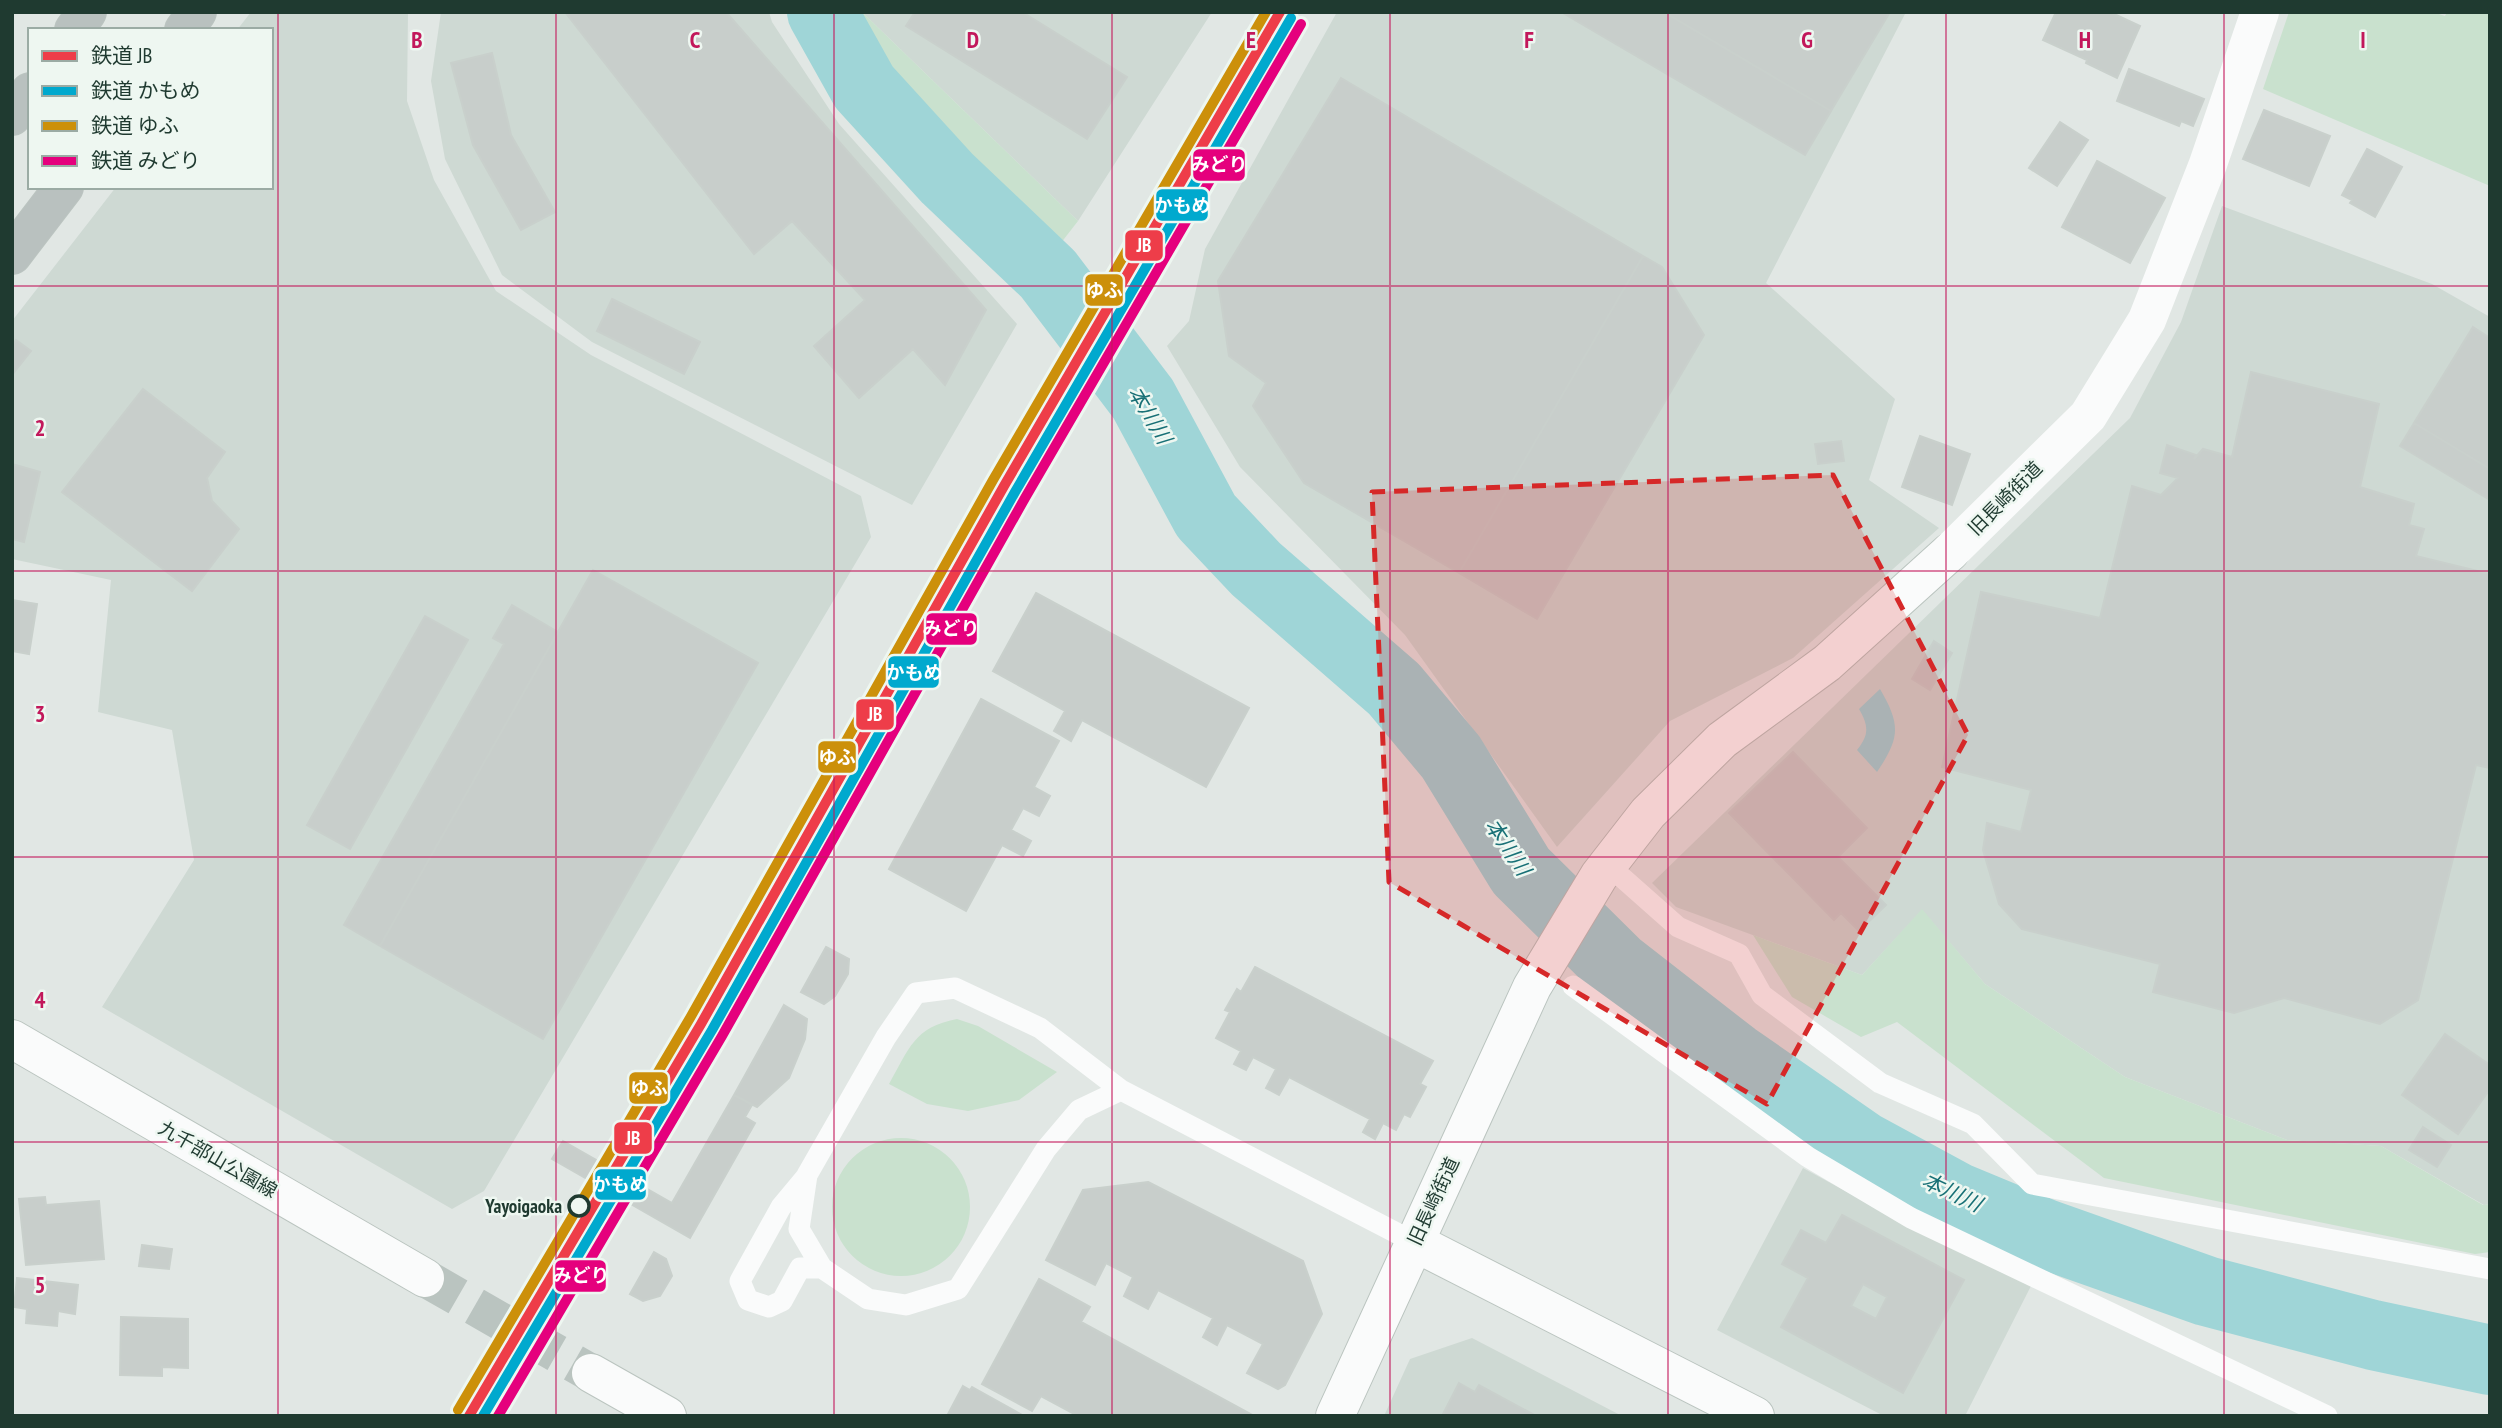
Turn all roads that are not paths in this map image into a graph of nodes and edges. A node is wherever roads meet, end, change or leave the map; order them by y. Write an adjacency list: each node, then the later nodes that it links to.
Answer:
1 (87, 12): 4 (highway)
2 (197, 12): 5 (highway)
3 (2260, 12): 10 (street, 旧長崎街道)
4 (75, 28)
5 (185, 28)
6 (28, 95): 7 (highway)
7 (12, 116)
8 (62, 189): 9 (highway)
9 (12, 255)
10 (1603, 871): 15 (street, 旧長崎街道); 17 (lane)
11 (1573, 986): 23 (lane)
12 (12, 1039): 18 (street, 九千部山公園線)
13 (1121, 1090): 14 (lane); 15 (lane); 16 (lane)
14 (807, 1175): 16 (lane); 16 (lane)
15 (1414, 1242): 21 (street, 旧長崎街道); 22 (street)
16 (822, 1268)
17 (2490, 1269)
18 (425, 1278)
19 (591, 1373): 20 (street)
20 (667, 1416)
21 (1335, 1416)
22 (1755, 1416)
23 (2327, 1416)

